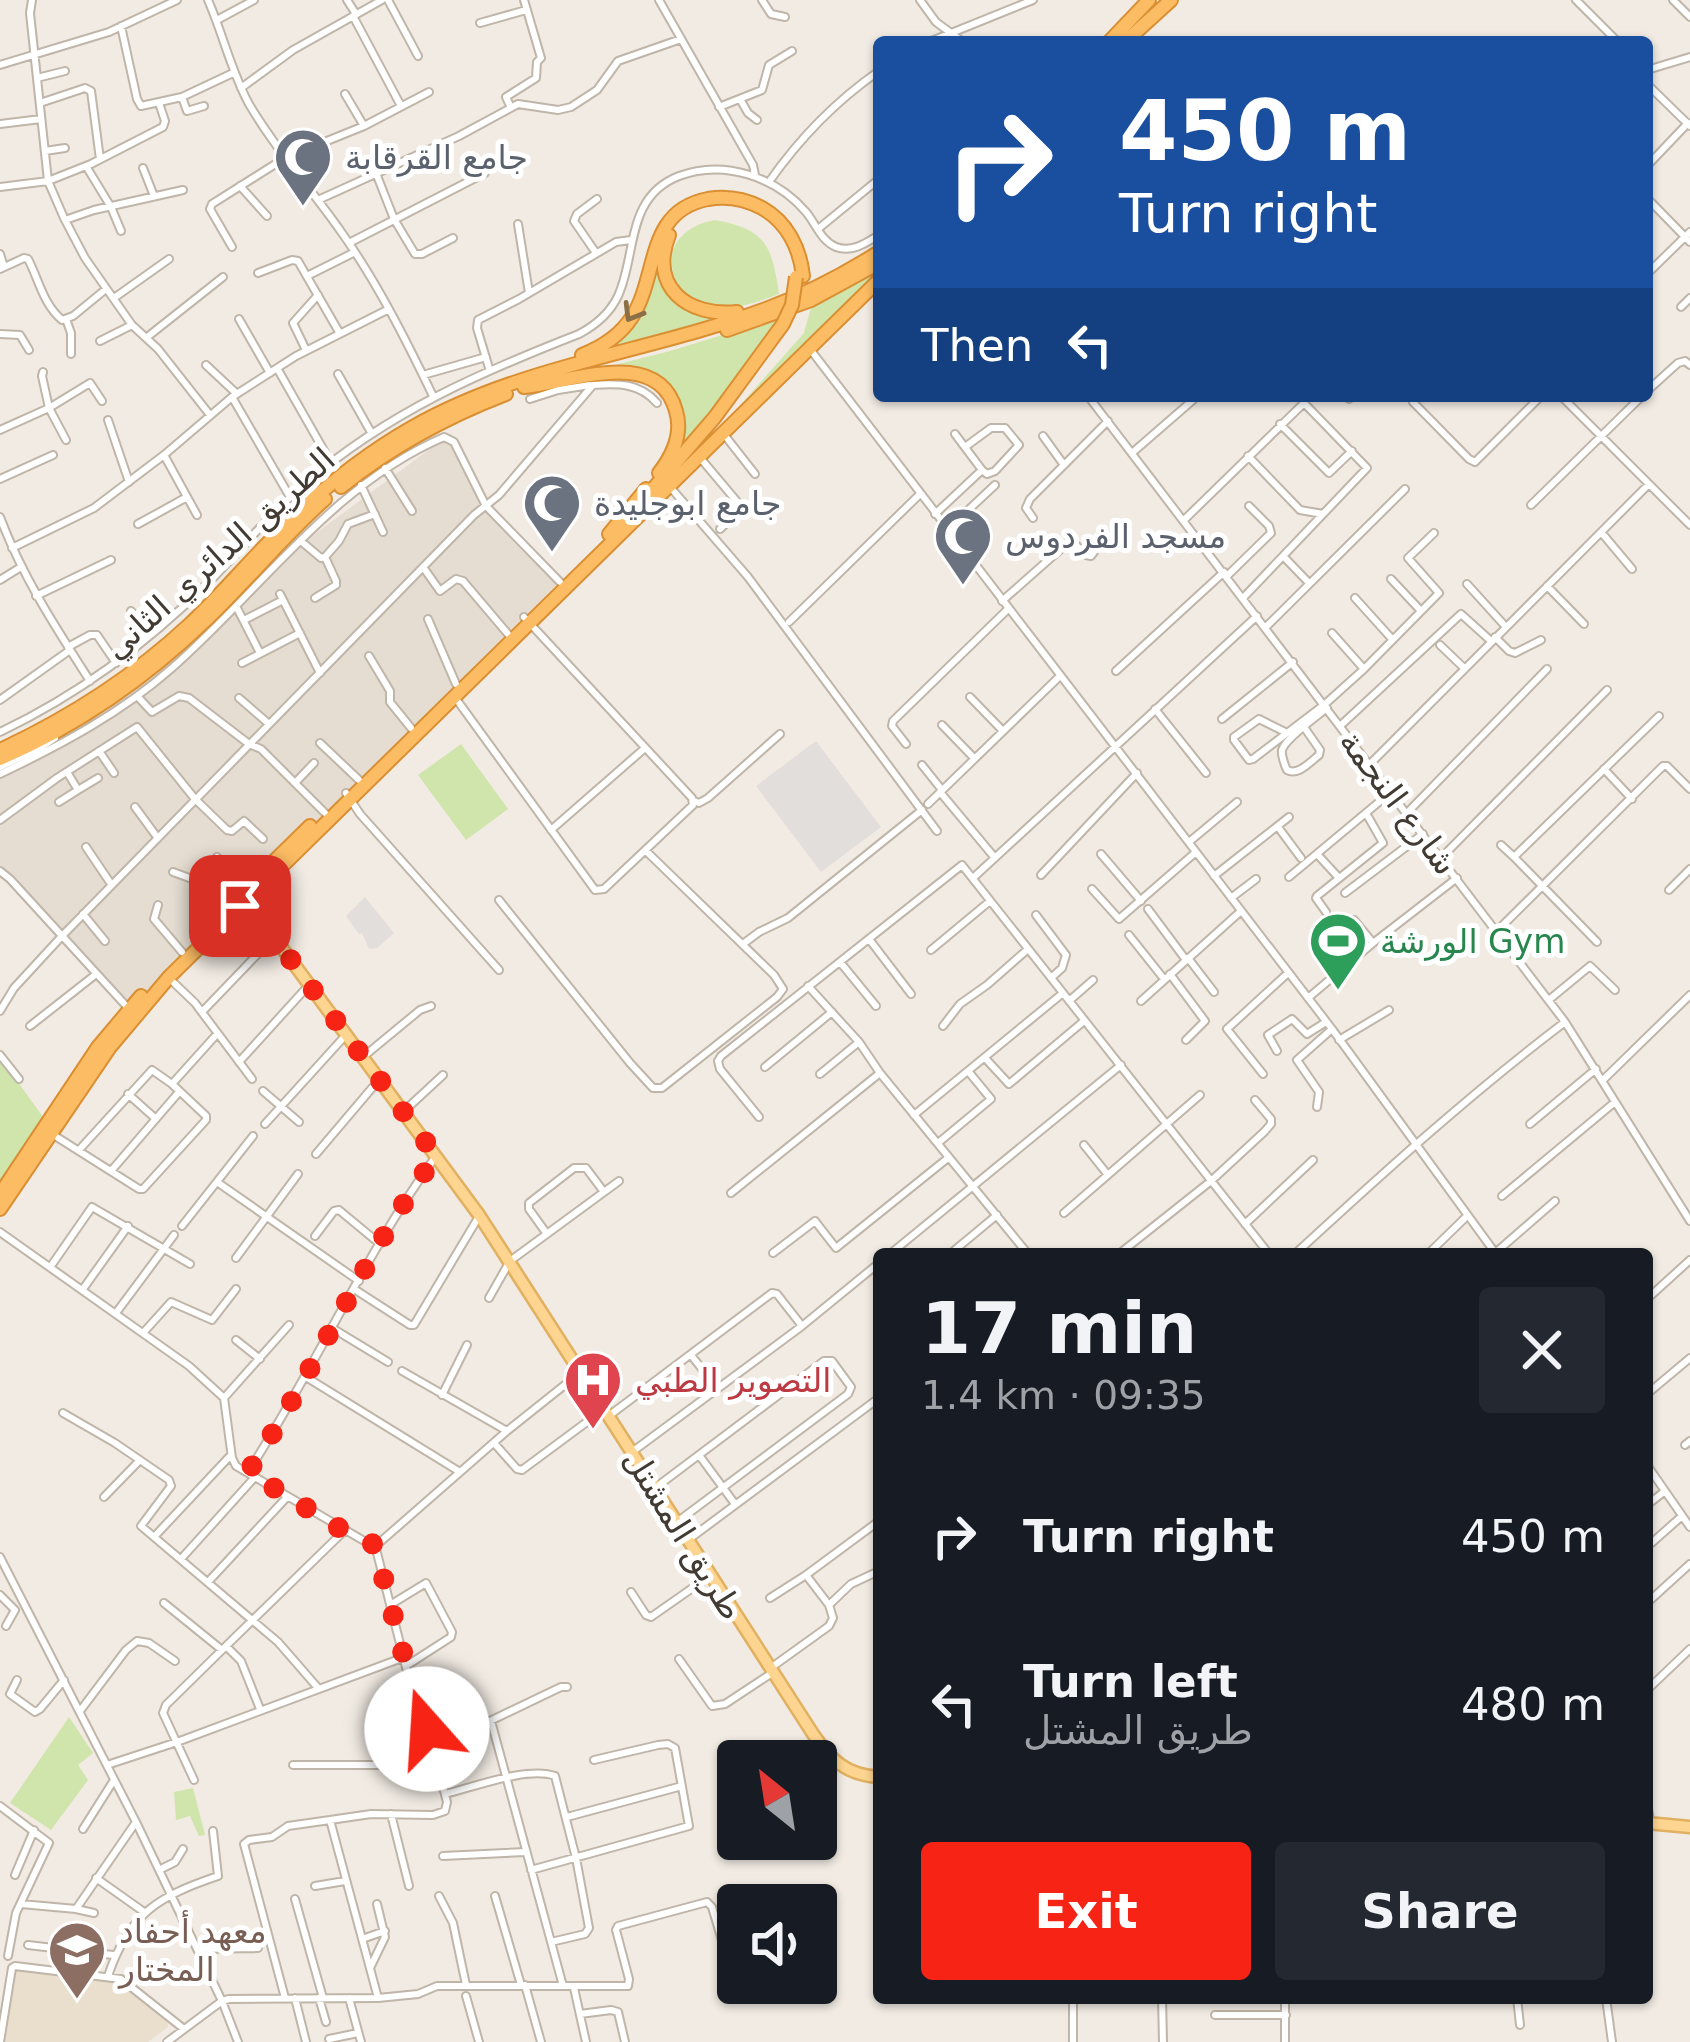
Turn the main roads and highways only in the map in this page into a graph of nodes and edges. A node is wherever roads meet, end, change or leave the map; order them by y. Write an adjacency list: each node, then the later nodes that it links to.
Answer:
1 (1149, 0): 3 (highway)
2 (1171, 0): 4 (highway)
3 (1114, 36)
4 (1132, 36)
5 (873, 256): 9 (highway, الطريق الدائري الثاني)
6 (873, 266): 10 (highway, الطريق الدائري الثاني)
7 (800, 277): 9 (highway); 10 (highway, one-way to 10); 11 (highway, bridge); 12 (highway, bridge)
8 (873, 289): 11 (highway)
9 (779, 304): 10 (highway, الطريق الدائري الثاني)
10 (526, 388): 12 (highway); 15 (highway, الطريق الدائري الثاني); 15 (highway, الطريق الدائري الثاني)
11 (692, 465): 13 (highway)
12 (609, 534): 13 (highway)
13 (526, 620): 14 (highway); 14 (highway)
14 (455, 690): 16 (highway); 16 (highway)
15 (0, 762)
16 (348, 796): 17 (highway); 17 (highway)
17 (241, 899): 18 (highway); 18 (highway); 21 (main road, طريق المشتل)
18 (76, 1086): 19 (highway); 20 (highway)
19 (0, 1194)
20 (0, 1210)
21 (873, 1776)
22 (1653, 1823): 23 (main road)
23 (1690, 1827)

